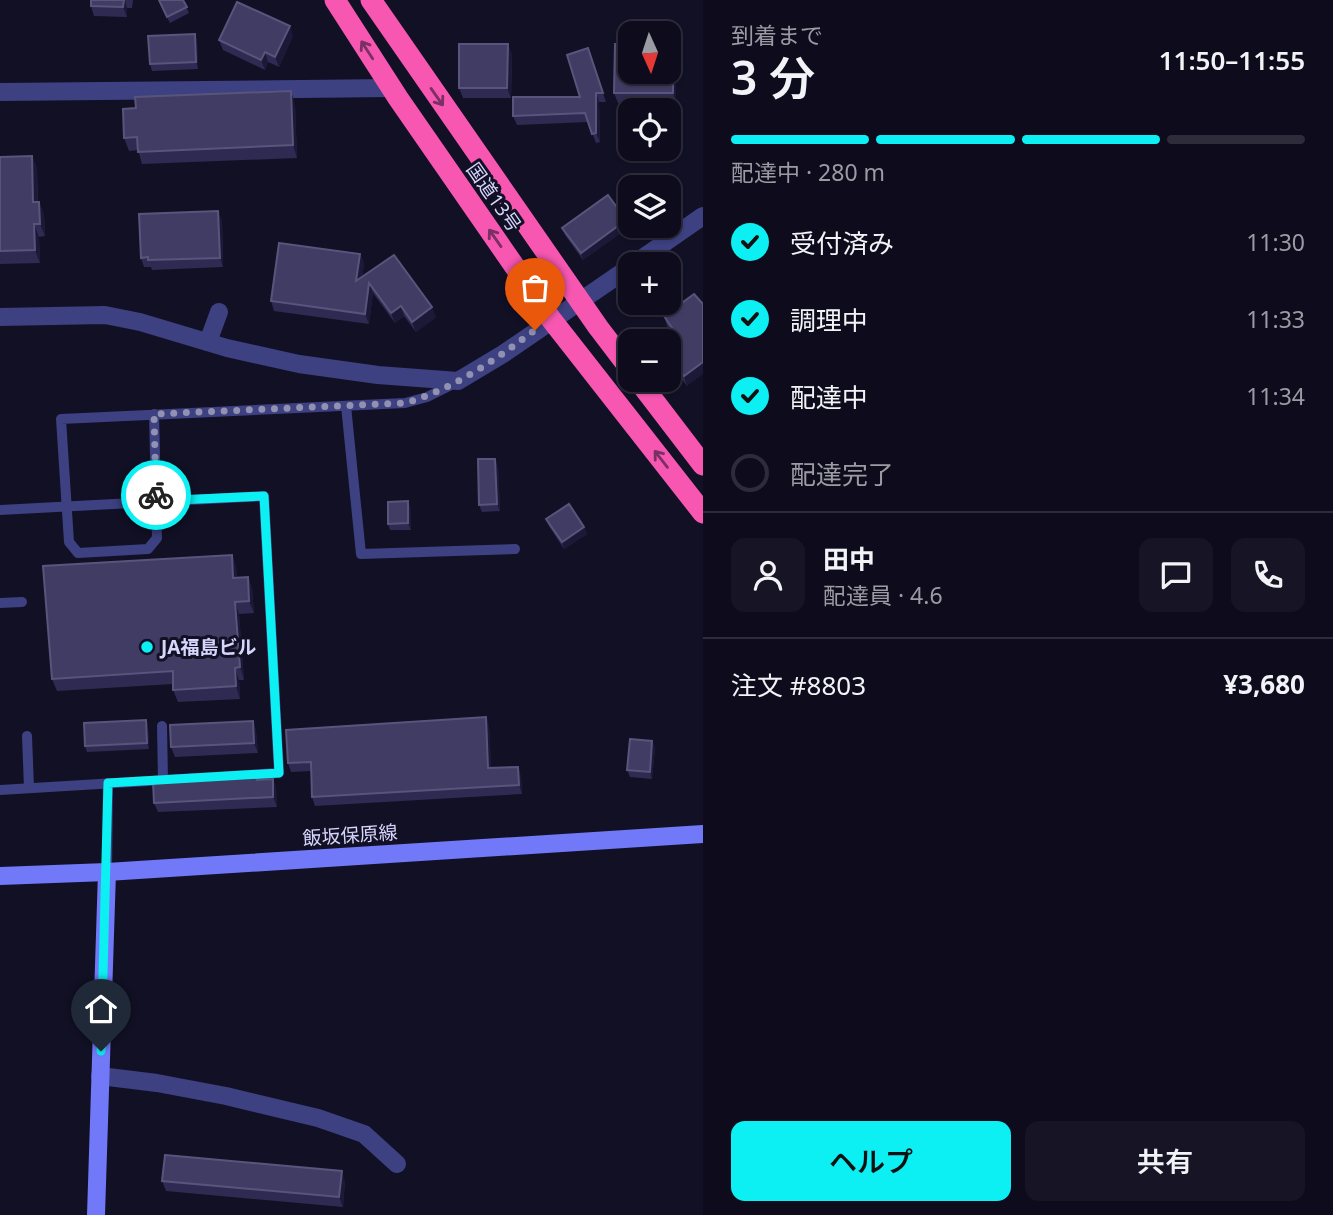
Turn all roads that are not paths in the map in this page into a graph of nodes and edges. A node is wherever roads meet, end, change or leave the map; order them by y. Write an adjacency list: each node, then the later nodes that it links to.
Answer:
1 (335, 0): 3 (highway, 国道13号, one-way to 1)
2 (371, 0): 8 (highway, 国道13号, one-way to 8)
3 (391, 88): 4 (street); 11 (highway, 国道13号, one-way to 3)
4 (0, 92)
5 (703, 216): 6 (street)
6 (652, 252)
7 (618, 276): 8 (street)
8 (580, 302): 11 (street); 13 (highway, 国道13号)
9 (219, 312): 12 (street)
10 (0, 317): 12 (street)
11 (551, 319): 14 (street); 22 (highway, 国道13号, one-way to 11)
12 (208, 342): 14 (street)
13 (618, 353)
14 (458, 381): 16 (lane)
15 (647, 392): 18 (highway)
16 (346, 406): 17 (lane); 23 (lane)
17 (154, 414): 19 (lane); 20 (lane)
18 (703, 465)
19 (156, 501): 20 (lane); 20 (lane); 28 (lane)
20 (67, 505): 21 (lane)
21 (0, 510)
22 (703, 513)
23 (515, 550)
24 (22, 602): 25 (lane)
25 (0, 604)
26 (162, 726): 28 (lane)
27 (27, 736): 30 (lane)
28 (163, 780): 29 (lane)
29 (108, 783): 30 (lane); 33 (lane)
30 (29, 788): 31 (lane)
31 (0, 790)
32 (703, 834): 33 (main road, 飯坂保原線)
33 (107, 872): 34 (main road, 飯坂保原線); 35 (main road)
34 (0, 876)
35 (100, 1076): 36 (street); 37 (main road)
36 (397, 1164)
37 (96, 1215)

